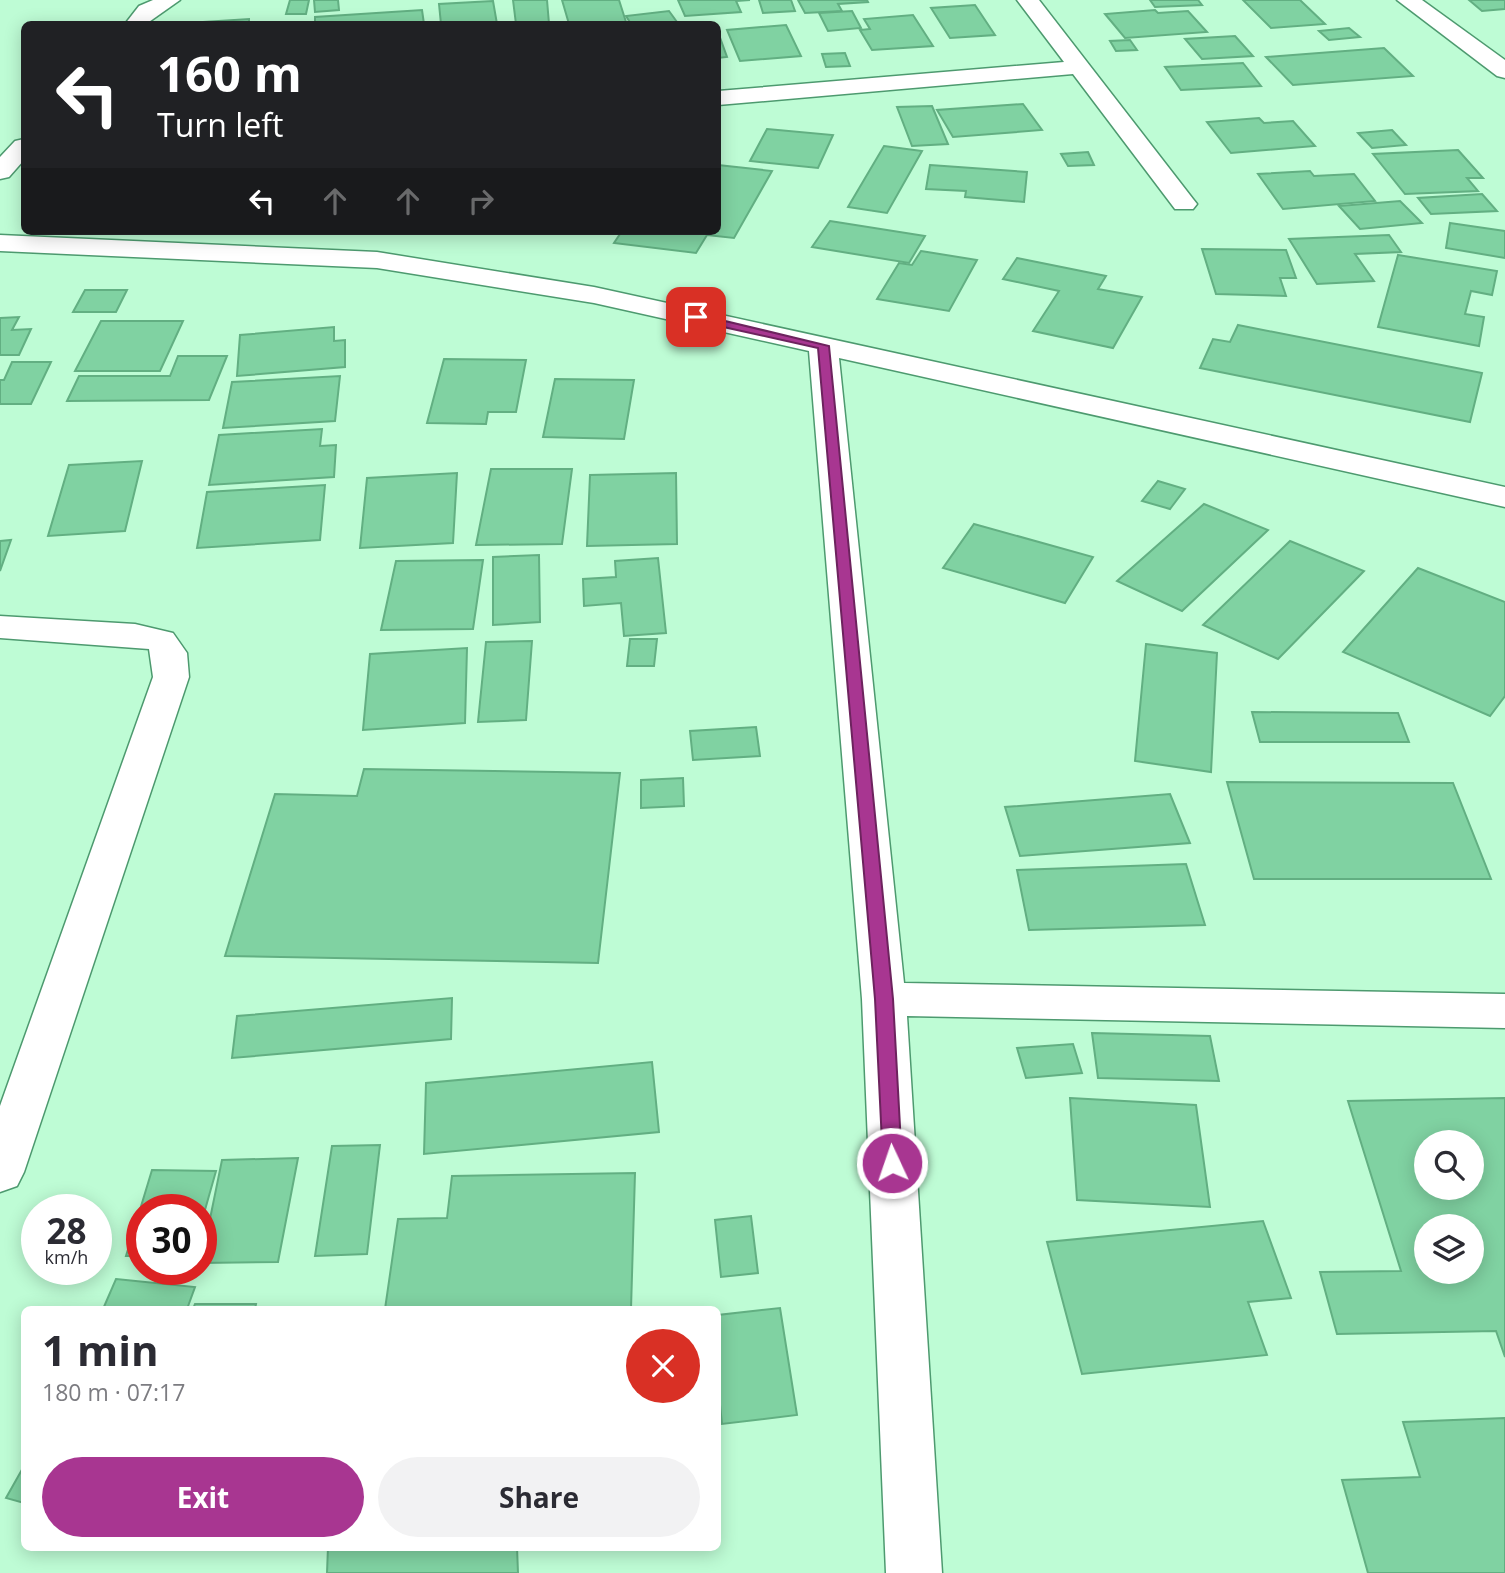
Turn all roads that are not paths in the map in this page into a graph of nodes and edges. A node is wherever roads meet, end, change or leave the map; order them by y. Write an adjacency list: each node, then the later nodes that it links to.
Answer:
1 (169, 0): 4 (street)
2 (1028, 0): 5 (street)
3 (1408, 0): 6 (street)
4 (138, 21)
5 (1079, 67): 7 (street); 10 (street)
6 (1505, 71)
7 (721, 98)
8 (21, 149): 9 (street)
9 (0, 172)
10 (1184, 204)
11 (0, 243): 12 (street)
12 (823, 346): 13 (street); 15 (street)
13 (1505, 497)
14 (0, 627): 17 (street)
15 (884, 999): 16 (street); 18 (street)
16 (1505, 1011)
17 (0, 1172)
18 (914, 1573)

